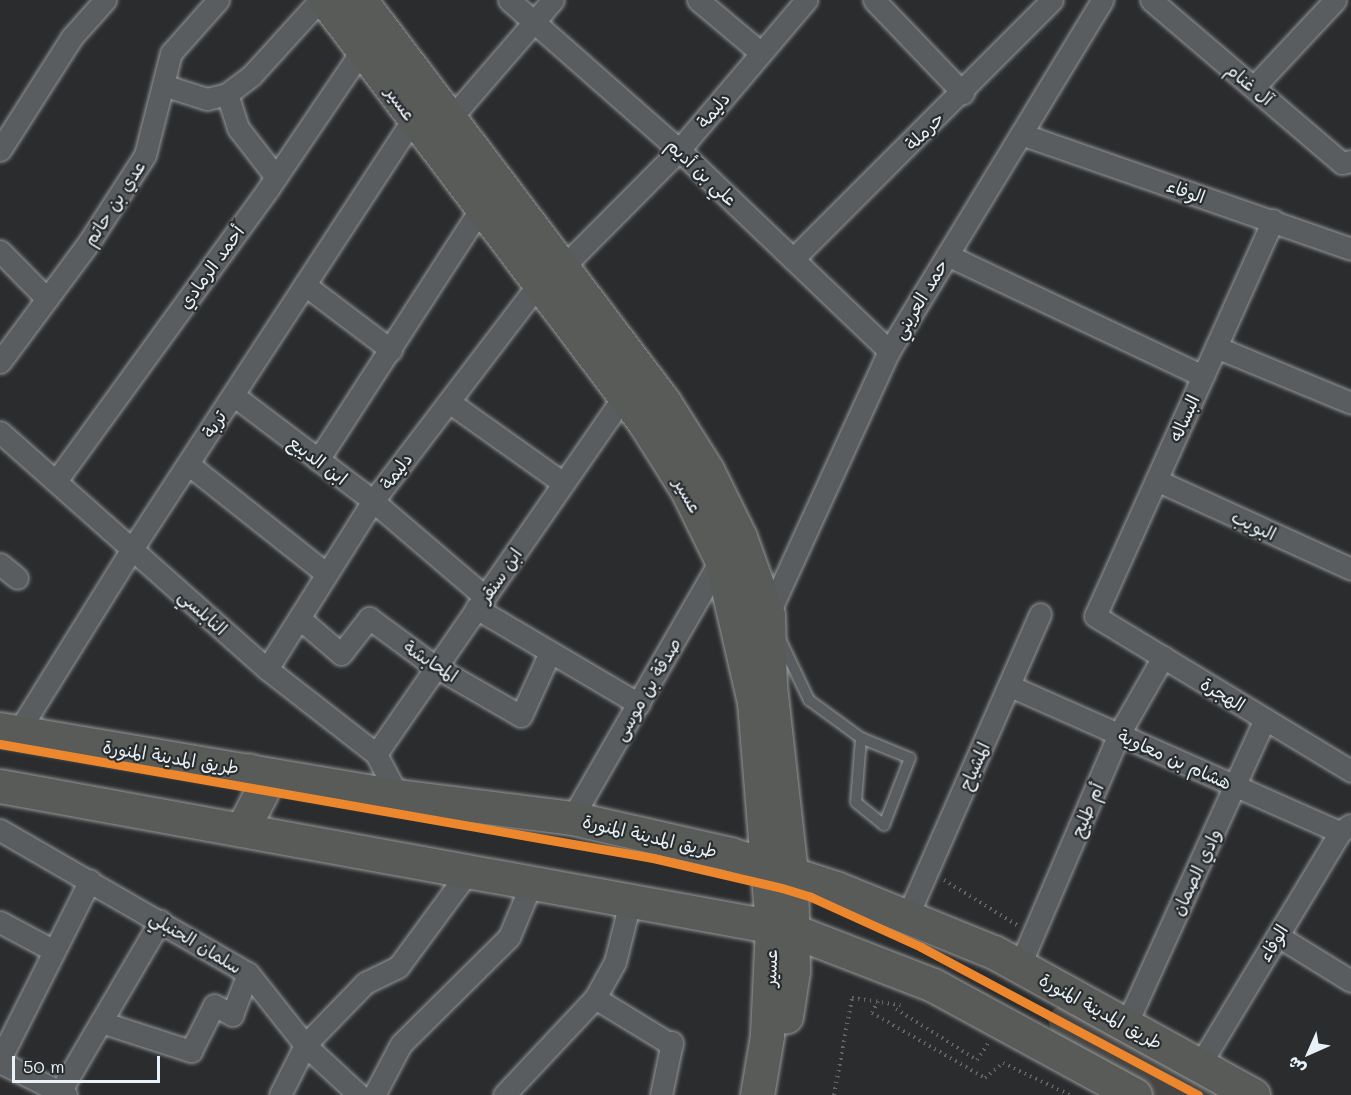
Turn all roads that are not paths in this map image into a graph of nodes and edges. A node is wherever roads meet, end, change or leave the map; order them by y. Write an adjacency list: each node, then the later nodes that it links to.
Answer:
1 (105, 0): 25 (street)
2 (218, 0): 18 (street, عدي بن حاتم)
3 (320, 0): 21 (street)
4 (325, 0): 16 (main road, عسير)
5 (360, 0): 22 (main road, عسير)
6 (509, 0): 15 (street, علي بن أديم)
7 (553, 0): 15 (street)
8 (698, 0): 17 (street)
9 (806, 0): 17 (street, دليمة)
10 (1052, 0): 20 (street, حرملة)
11 (1102, 0): 24 (street, حمد العريني)
12 (1151, 0): 19 (street, آل غنام)
13 (1335, 0): 19 (street)
14 (882, 3): 20 (street)
15 (532, 24): 22 (street); 26 (street, علي بن أديم)
16 (362, 50): 23 (main road, عسير); 28 (street, أحمد الرمادي)
17 (761, 53): 26 (street, دليمة)
18 (163, 84): 21 (street); 37 (street, عدي بن حاتم)
19 (1254, 87): 27 (street, آل غنام)
20 (963, 93): 34 (street, حرملة)
21 (227, 94): 28 (street)
22 (450, 118): 35 (main road, عسير)
23 (413, 119): 29 (main road, عسير); 36 (street, تربة)
24 (1021, 134): 30 (street, الوفاء); 33 (street, حمد العريني)
25 (0, 150)
26 (679, 150): 34 (street, علي بن أديم); 35 (street, دليمة)
27 (1351, 161)
28 (276, 177): 51 (street, أحمد الرمادي)
29 (481, 208): 35 (main road, عسير); 39 (street)
30 (1273, 220): 31 (street, الوفاء); 38 (street, البساله)
31 (1351, 249)
32 (0, 251): 37 (street)
33 (947, 255): 40 (street, حمد العريني); 42 (street)
34 (793, 259): 40 (street, علي بن أديم)
35 (551, 275): 44 (main road, عسير); 45 (street, دليمة); 62 (main road, عسير)
36 (305, 285): 39 (street); 43 (street, تربة)
37 (47, 299): 41 (street, عدي بن حاتم)
38 (1216, 347): 42 (street, البساله); 46 (street)
39 (391, 350): 48 (street)
40 (889, 351): 62 (street, حمد العريني)
41 (0, 362)
42 (1203, 375): 50 (street, البساله)
43 (233, 395): 48 (street, ابن الديبع); 49 (street, تربة)
44 (624, 396): 52 (street, ابن سنقر); 55 (main road, عسير)
45 (449, 402): 52 (street); 53 (street, دليمة)
46 (1351, 403)
47 (0, 432): 51 (street, النابلسي)
48 (318, 460): 53 (street, ابن الديبع)
49 (188, 464): 54 (street, تربة); 58 (street)
50 (1156, 480): 57 (street, البويب); 63 (street, البساله)
51 (56, 481): 54 (street, النابلسي)
52 (563, 483): 60 (street, ابن سنقر)
53 (373, 501): 58 (street, دليمة); 60 (street, ابن الديبع)
54 (132, 549): 68 (street, النابلسي); 72 (street, تربة)
55 (721, 559): 70 (street, صدقة بن موسى); 85 (main road, عسير)
56 (0, 564): 59 (street)
57 (1351, 569)
58 (327, 574): 64 (street, دليمة)
59 (17, 578)
60 (480, 602): 65 (street, ابن الديبع); 67 (street, ابن سنقر)
61 (1040, 614): 69 (street, المشياح)
62 (768, 615): 74 (lane); 85 (main road, عسير)
63 (1095, 616): 66 (street, الهجرة)
64 (299, 618): 67 (street, المحابشة); 68 (street, دليمة)
65 (550, 652): 67 (street, المحابشة); 70 (street, ابن الديبع)
66 (1163, 657): 71 (street, الهجرة); 73 (street, أم طليح)
67 (434, 666): 75 (street, ابن سنقر)
68 (267, 669): 75 (street, النابلسي)
69 (1010, 686): 73 (street, هشام بن معاوية); 90 (street, المشياح)
70 (639, 704): 81 (street, صدقة بن موسى)
71 (1265, 719): 77 (street, الهجرة); 79 (street, وادي الصمان)
72 (9, 731): 76 (main road, طريق المدينة المنورة)
73 (1119, 734): 79 (street, هشام بن معاوية); 96 (street, أم طليح)
74 (861, 738): 74 (lane)
75 (376, 754): 80 (street, النابلسي)
76 (249, 770): 80 (main road, طريق المدينة المنورة); 84 (main road)
77 (1351, 771)
78 (0, 786): 84 (main road)
79 (1235, 786): 82 (street, هشام بن معاوية); 101 (street, وادي الصمان)
80 (398, 795): 81 (main road, طريق المدينة المنورة)
81 (572, 818): 85 (main road, طريق المدينة المنورة)
82 (1346, 829): 94 (street, الوفاء)
83 (0, 830): 87 (street, سلمان الحنبلي)
84 (242, 830): 86 (main road)
85 (778, 870): 90 (main road, طريق المدينة المنورة); 93 (main road, عسير)
86 (468, 872): 88 (main road); 102 (street)
87 (90, 880): 91 (street, سلمان الحنبلي); 95 (street)
88 (532, 882): 89 (main road); 109 (street)
89 (631, 898): 93 (main road); 99 (street)
90 (907, 917): 96 (main road, طريق المدينة المنورة)
91 (160, 921): 97 (street, سلمان الحنبلي); 100 (street)
92 (0, 922): 95 (street)
93 (782, 929): 105 (main road); 112 (main road, عسير); 113 (main road, عسير)
94 (1278, 936): 98 (street); 104 (street, الوفاء)
95 (54, 951): 103 (street)
96 (1019, 967): 101 (main road, طريق المدينة المنورة)
97 (248, 973): 100 (street); 102 (street, سلمان الحنبلي)
98 (1351, 981)
99 (595, 998): 110 (street); 111 (street)
100 (101, 1022): 106 (street)
101 (1126, 1025): 104 (main road, طريق المدينة المنورة)
102 (305, 1045): 107 (street); 108 (street, سلمان الحنبلي)
103 (0, 1061): 106 (street)
104 (1199, 1066): 114 (main road, طريق المدينة المنورة)
105 (1119, 1091)
106 (61, 1094)
107 (280, 1095)
108 (359, 1095)
109 (374, 1095)
110 (504, 1095)
111 (661, 1095)
112 (757, 1095)
113 (774, 1095)
114 (1253, 1095)

